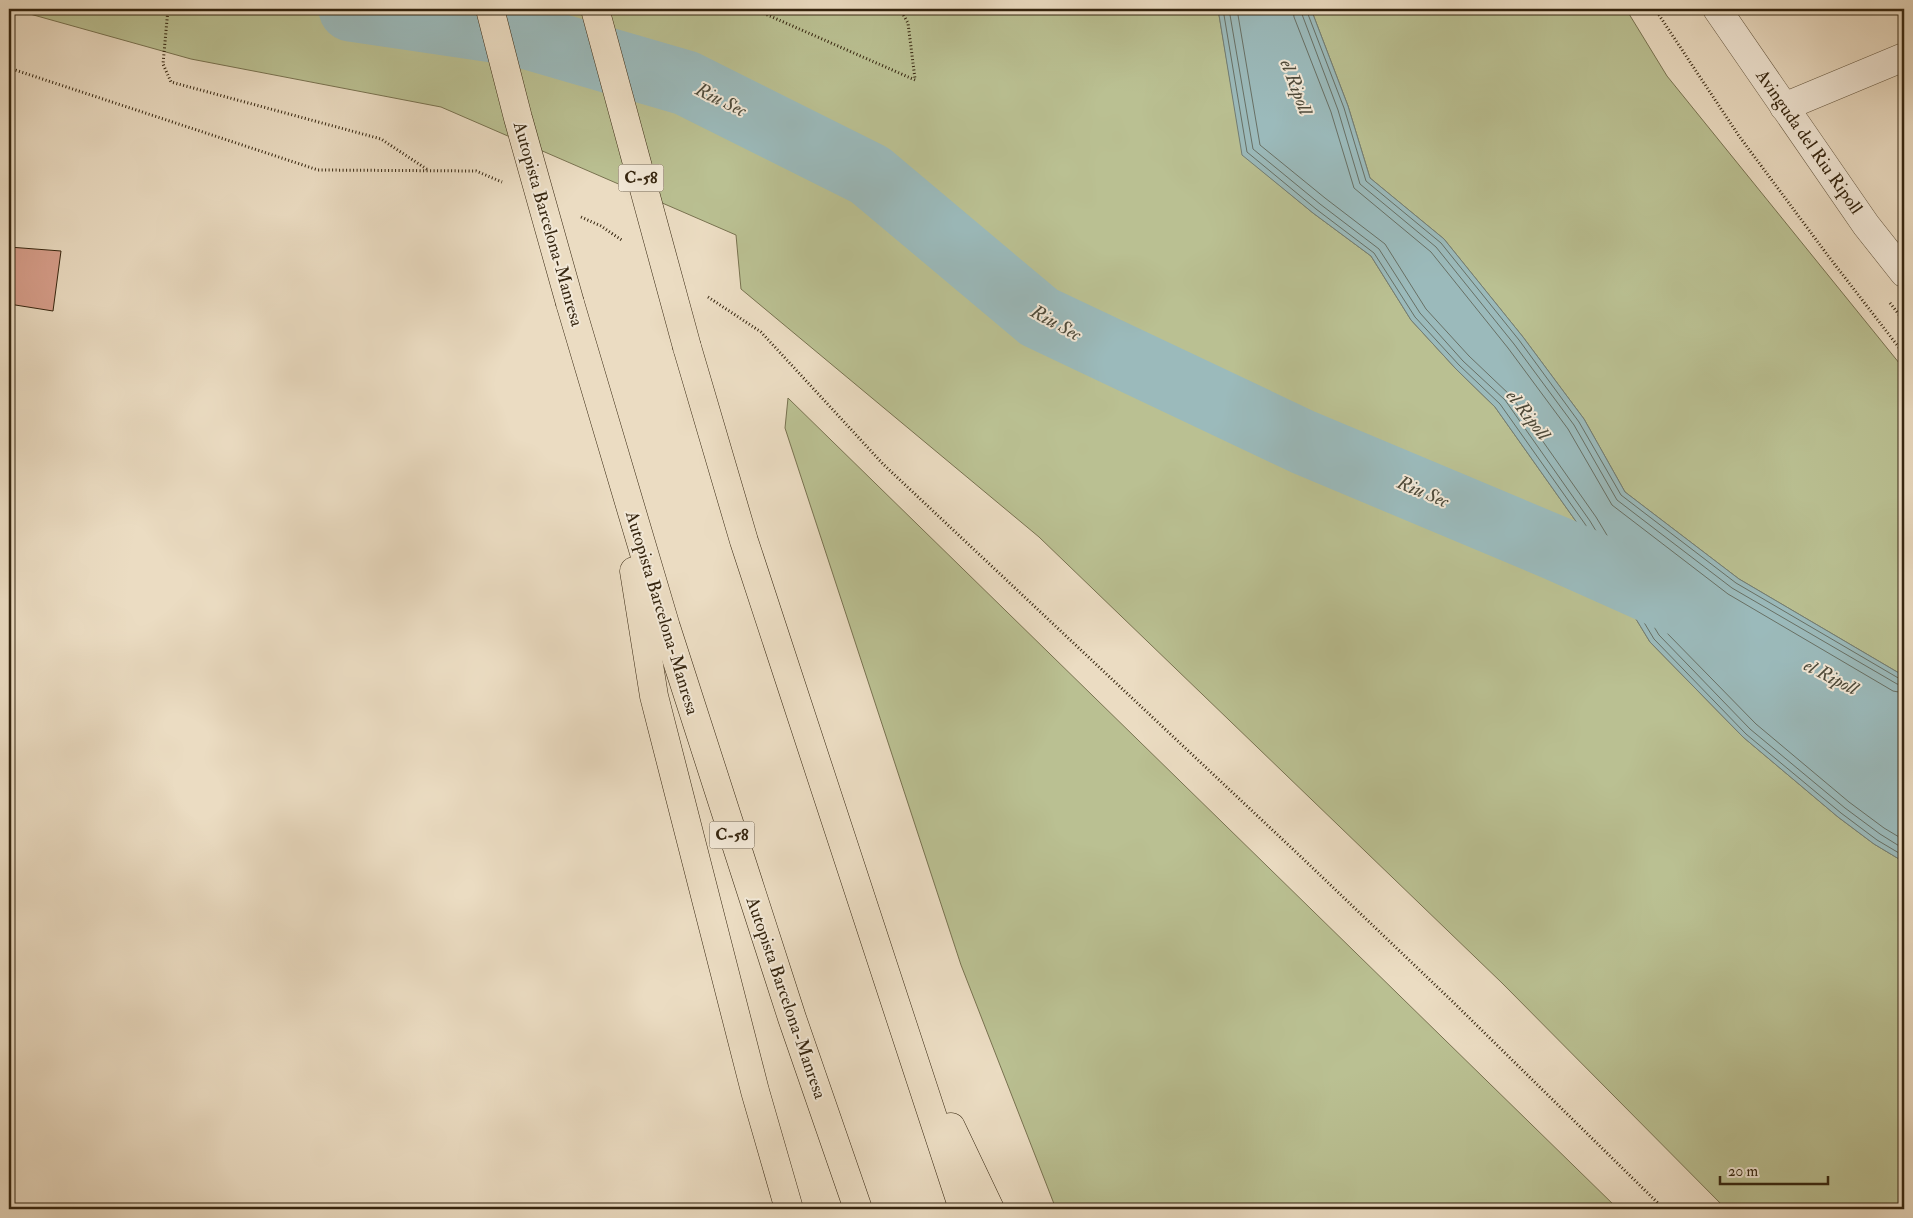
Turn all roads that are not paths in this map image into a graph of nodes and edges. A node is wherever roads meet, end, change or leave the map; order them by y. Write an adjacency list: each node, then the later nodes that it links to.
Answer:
1 (490, 9): 7 (highway, Autopista Barcelona-Manresa / C-58, bridge)
2 (594, 9): 8 (highway, C-58, bridge)
3 (1717, 9): 5 (street, Avinguda del Riu Ripoll)
4 (1904, 57): 5 (street)
5 (1784, 107): 6 (street, Avinguda del Riu Ripoll)
6 (1904, 273)
7 (615, 458): 9 (highway); 10 (highway, Autopista Barcelona-Manresa / C-58)
8 (918, 1076): 11 (highway, C-58); 12 (highway)
9 (789, 1209)
10 (858, 1209)
11 (963, 1209)
12 (990, 1209)

